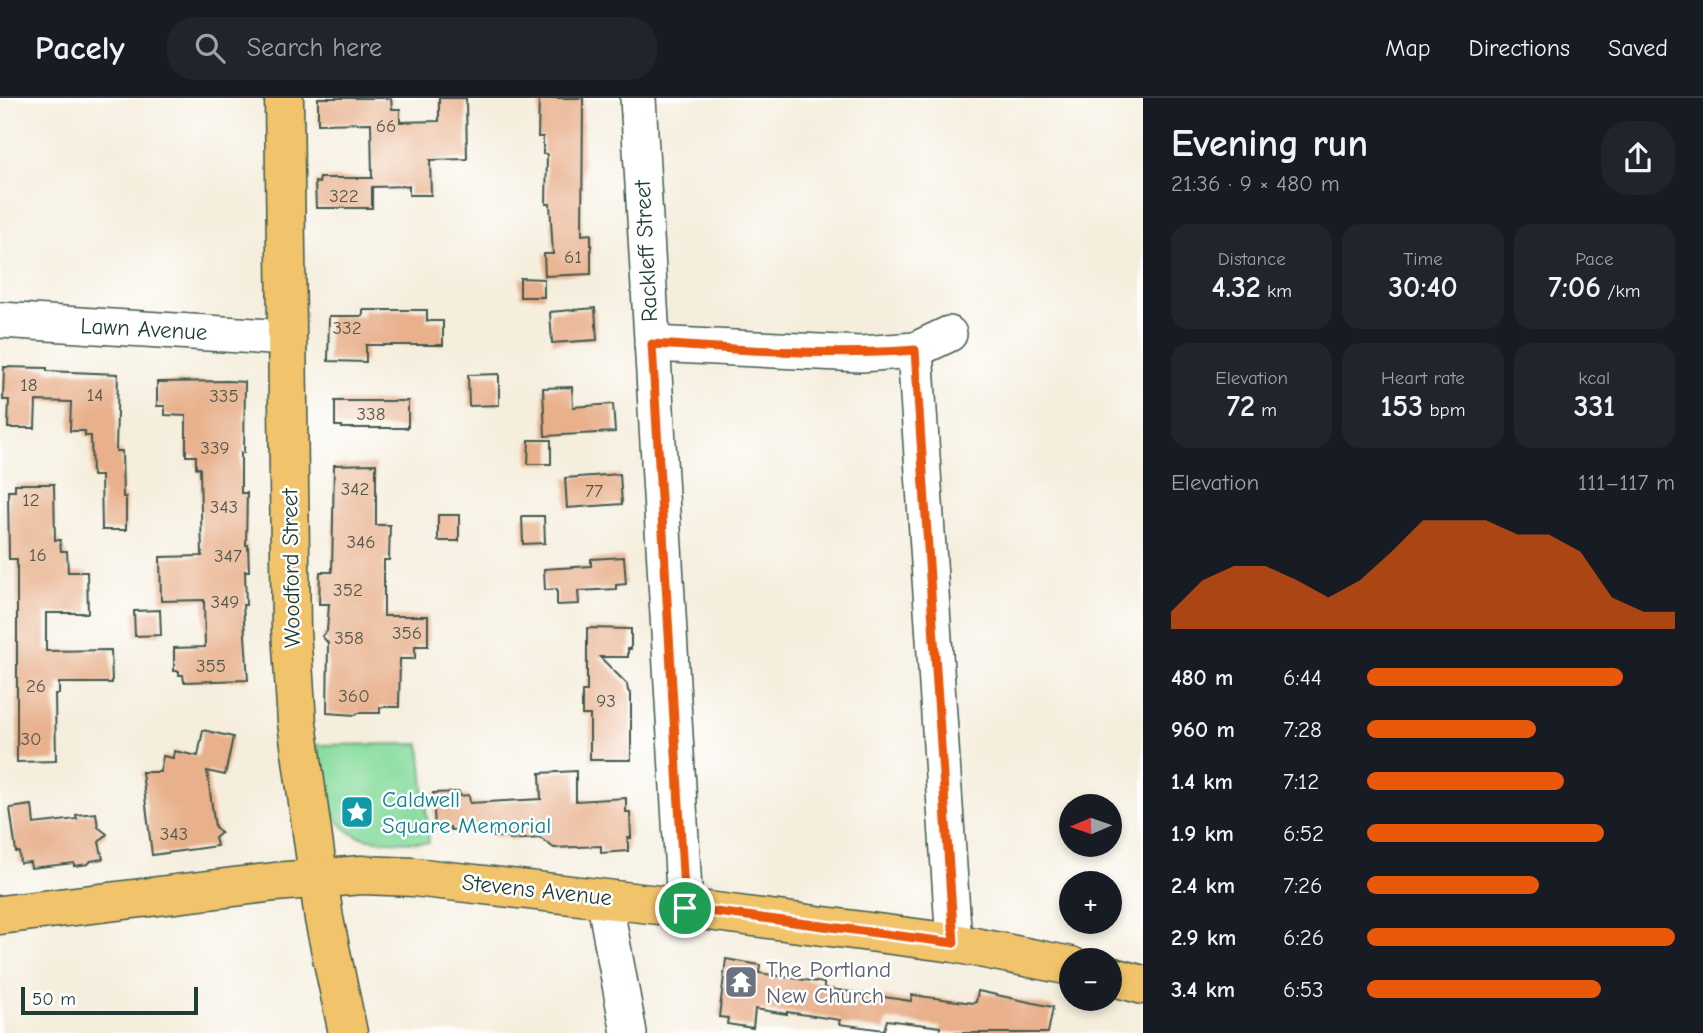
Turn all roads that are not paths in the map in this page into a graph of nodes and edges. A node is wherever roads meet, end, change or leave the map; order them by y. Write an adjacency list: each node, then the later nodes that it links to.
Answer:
1 (284, 98): 5 (main road, Woodford Street)
2 (638, 98): 6 (street, Rackleff Street)
3 (0, 320): 5 (street, Lawn Avenue)
4 (949, 334): 7 (street)
5 (287, 338): 8 (main road, Woodford Street)
6 (652, 344): 7 (street); 10 (street, Rackleff Street)
7 (915, 350): 12 (street)
8 (319, 879): 9 (main road, Stevens Avenue); 11 (main road, Stevens Avenue); 16 (main road, Woodford Street)
9 (604, 898): 10 (main road, Stevens Avenue); 17 (street)
10 (685, 908): 12 (main road, Stevens Avenue)
11 (0, 915)
12 (954, 943): 13 (main road, Stevens Avenue)
13 (1059, 964)
14 (1122, 979): 15 (main road)
15 (1143, 985)
16 (348, 1033)
17 (629, 1033)

